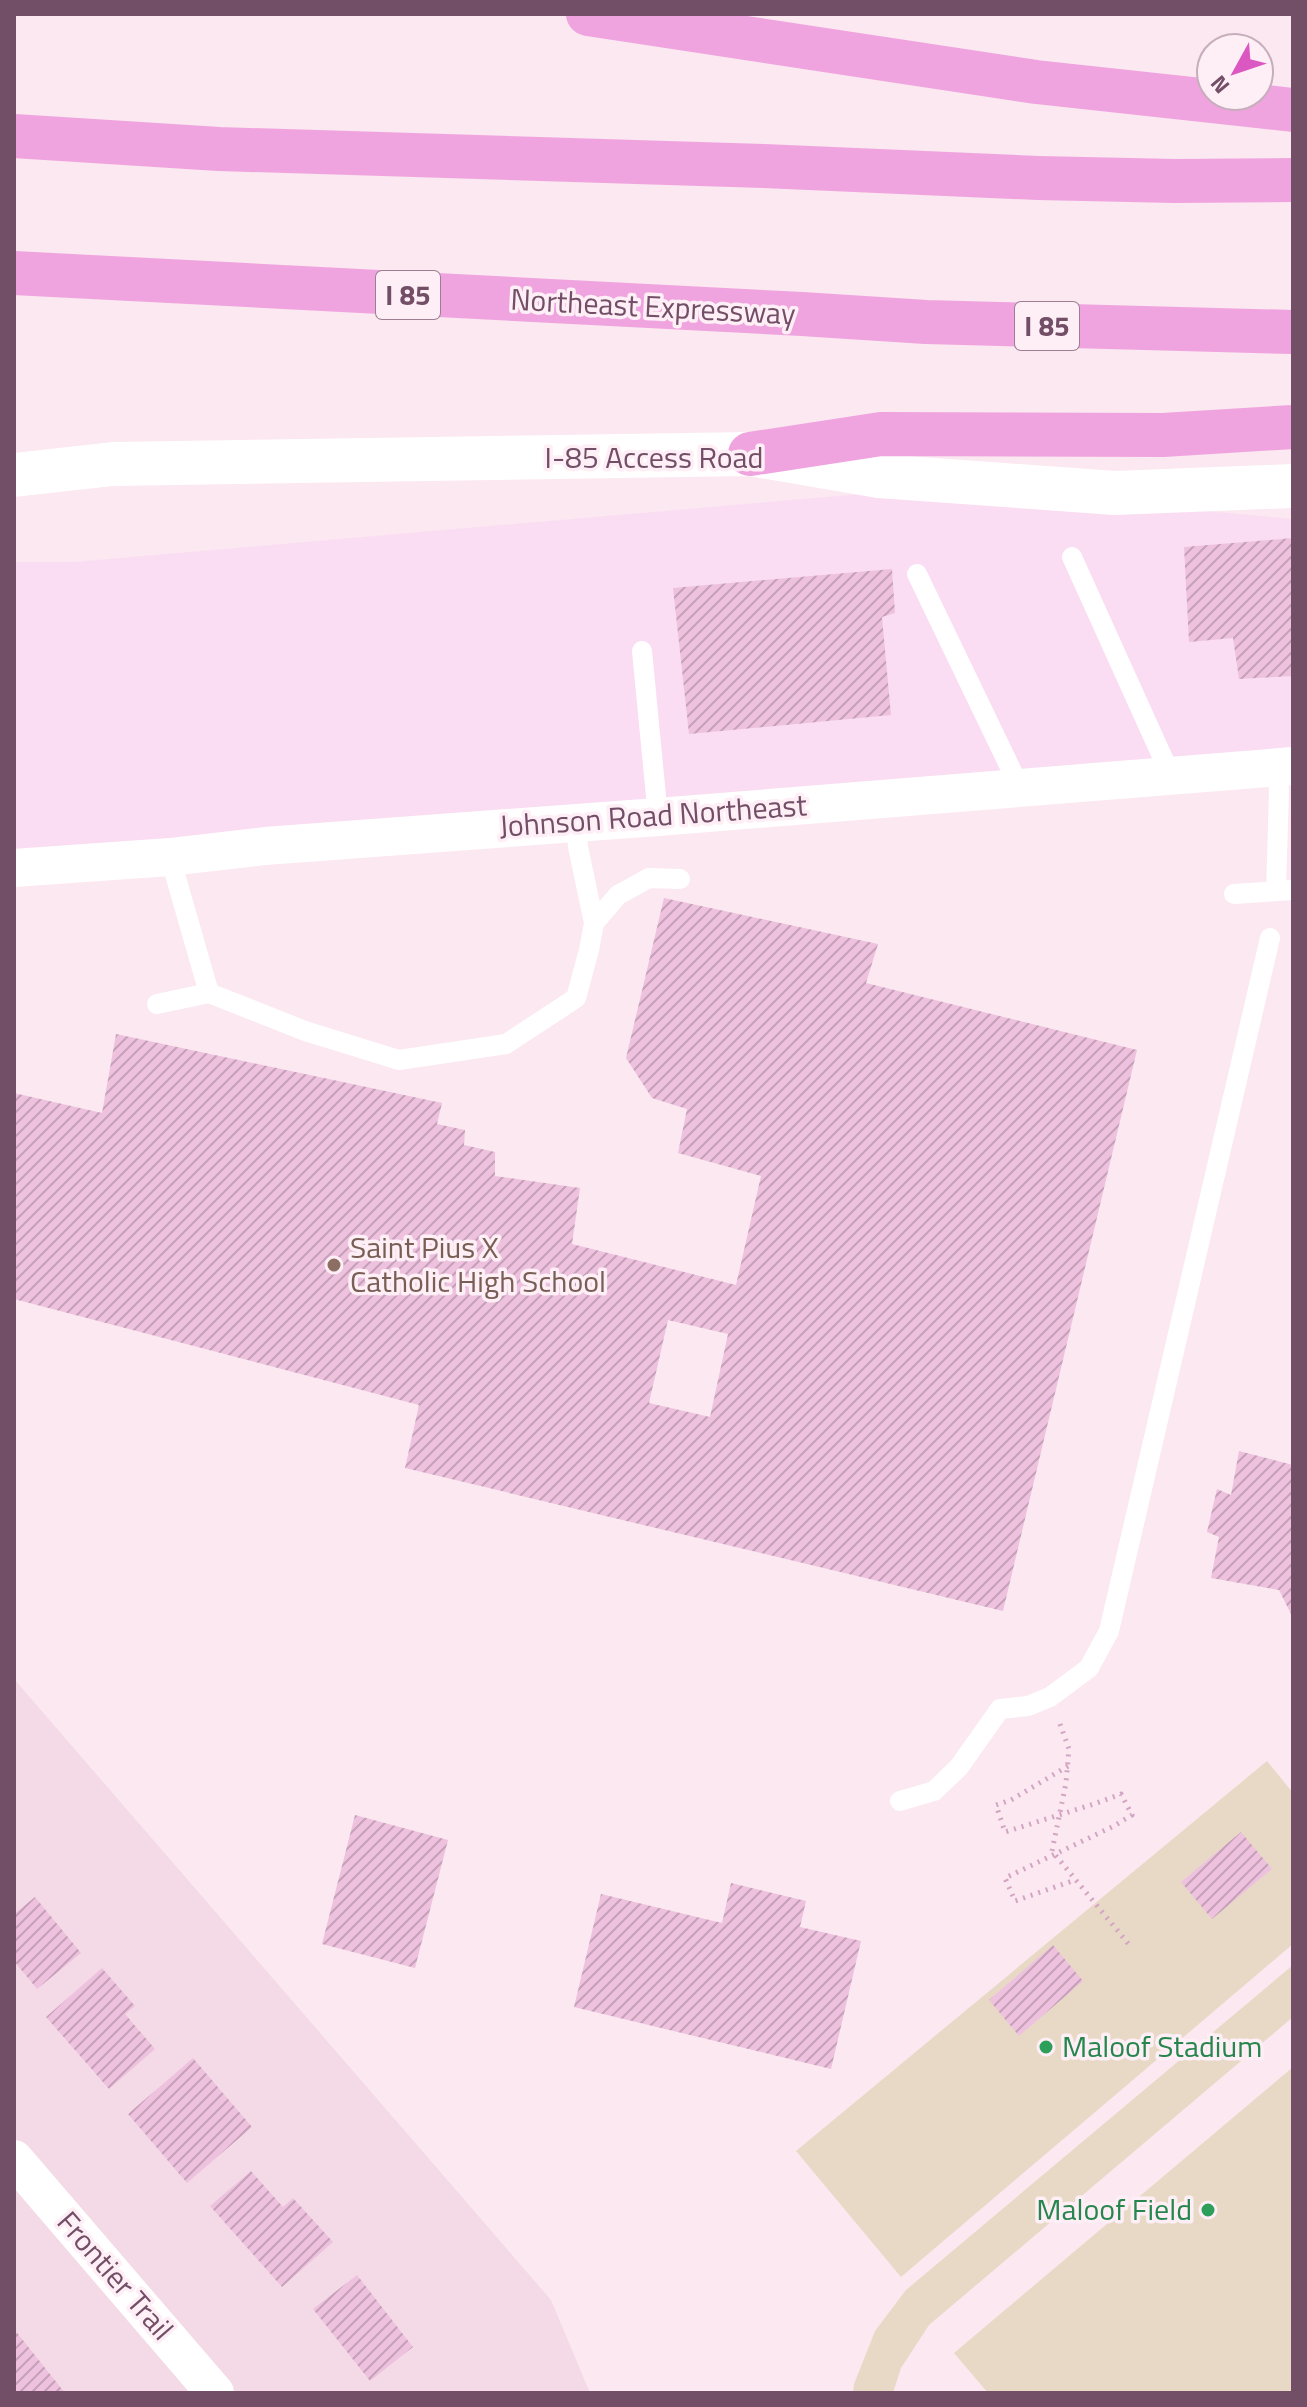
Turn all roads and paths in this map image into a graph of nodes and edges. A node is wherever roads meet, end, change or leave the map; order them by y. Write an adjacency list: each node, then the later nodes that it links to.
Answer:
1 (588, 14): 2 (highway)
2 (1293, 110)
3 (14, 136): 4 (highway)
4 (1293, 180)
5 (14, 273): 6 (highway, Northeast Expressway / I 85)
6 (1293, 332)
7 (1293, 427): 8 (highway)
8 (750, 454): 9 (main road, I-85 Access Road); 10 (main road, I-85 Access Road)
9 (14, 475)
10 (1293, 486)
11 (1072, 557): 15 (lane)
12 (917, 574): 16 (lane)
13 (642, 651): 17 (lane)
14 (1285, 766): 15 (street, Johnson Road Northeast); 22 (lane)
15 (1171, 776): 16 (street, Johnson Road Northeast)
16 (1020, 788): 17 (street, Johnson Road Northeast)
17 (658, 817): 18 (street, Johnson Road Northeast)
18 (576, 822): 19 (street, Johnson Road Northeast); 24 (lane)
19 (170, 857): 20 (street, Johnson Road Northeast); 26 (lane)
20 (14, 868)
21 (680, 879): 24 (lane)
22 (1285, 891): 23 (lane)
23 (1234, 894)
24 (594, 923): 26 (lane)
25 (1270, 938): 28 (lane)
26 (209, 993): 27 (lane)
27 (157, 1004)
28 (1050, 1697): 29 (path); 30 (lane)
29 (1068, 1766): 31 (path); 31 (path)
30 (900, 1801)
31 (1059, 1815): 32 (path); 32 (path)
32 (1054, 1854): 33 (path); 33 (path)
33 (1075, 1880): 34 (path)
34 (1131, 1947)
35 (14, 2159): 36 (street, Frontier Trail)
36 (215, 2393)

